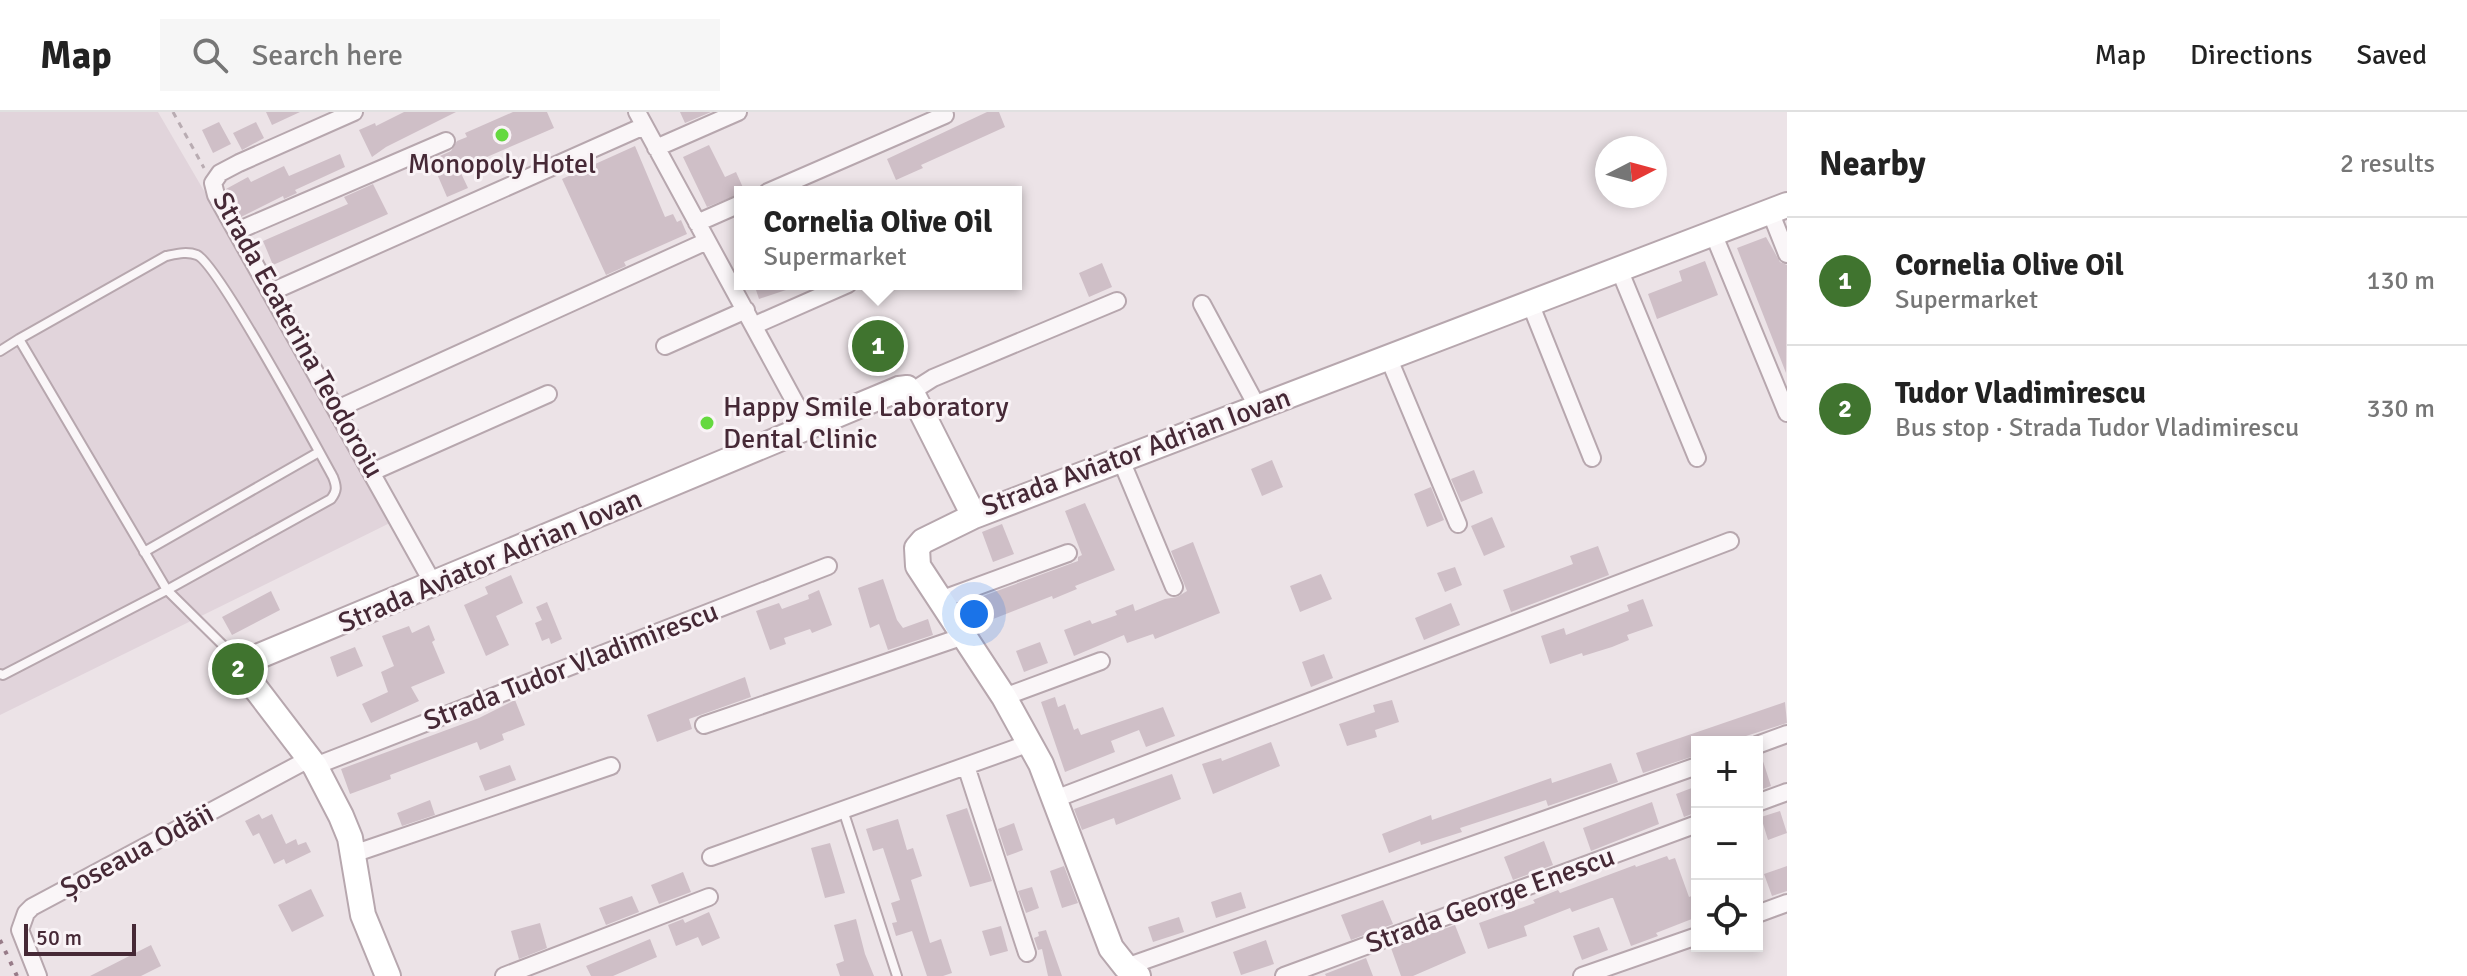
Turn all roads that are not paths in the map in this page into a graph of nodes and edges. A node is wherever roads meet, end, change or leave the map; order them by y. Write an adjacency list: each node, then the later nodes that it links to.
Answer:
1 (354, 112): 11 (street, Strada Ecaterina Teodoroiu)
2 (738, 112): 6 (street)
3 (945, 115): 7 (street)
4 (640, 119): 6 (street); 19 (street)
5 (446, 141): 11 (street)
6 (656, 148): 10 (street)
7 (782, 186)
8 (734, 207): 10 (street)
9 (1778, 208): 12 (street, Strada Aviator Adrian Iovan); 14 (street)
10 (697, 223): 13 (street)
11 (237, 231): 19 (street, Strada Ecaterina Teodoroiu)
12 (1713, 233): 15 (street, Strada Aviator Adrian Iovan); 33 (street)
13 (707, 241): 16 (street); 32 (street)
14 (1787, 254)
15 (1619, 269): 21 (street, Strada Aviator Adrian Iovan); 37 (street)
16 (734, 289)
17 (735, 290): 23 (street)
18 (834, 290): 24 (street)
19 (271, 292): 32 (street, Strada Ecaterina Teodoroiu)
20 (1117, 301): 29 (street)
21 (1530, 303): 28 (street, Strada Aviator Adrian Iovan); 36 (street)
22 (1202, 304): 31 (street)
23 (746, 310): 24 (street); 26 (street)
24 (755, 325): 34 (street)
25 (19, 339): 27 (lane); 35 (lane); 43 (lane)
26 (665, 346)
27 (0, 351)
28 (1389, 359): 31 (street, Strada Aviator Adrian Iovan); 41 (street)
29 (911, 392): 34 (street, Strada Aviator Adrian Iovan); 40 (street, Strada Aviator Adrian Iovan)
30 (548, 394): 39 (street)
31 (1258, 408): 38 (street, Strada Aviator Adrian Iovan)
32 (337, 409): 39 (street, Strada Ecaterina Teodoroiu)
33 (1787, 413)
34 (809, 428): 46 (street, Strada Aviator Adrian Iovan)
35 (319, 452): 43 (lane); 48 (lane)
36 (1592, 458)
37 (1697, 458)
38 (1121, 460): 40 (street, Strada Aviator Adrian Iovan); 47 (street)
39 (372, 472): 46 (street, Strada Ecaterina Teodoroiu)
40 (974, 516): 49 (street)
41 (1458, 524)
42 (1730, 541): 64 (street)
43 (144, 552): 48 (lane)
44 (1068, 553): 49 (street)
45 (828, 566): 59 (street, Strada Tudor Vladimirescu)
46 (434, 585): 52 (street, Strada Aviator Adrian Iovan)
47 (1174, 587)
48 (167, 590): 52 (lane); 53 (lane)
49 (940, 600): 50 (street)
50 (964, 636): 54 (street); 55 (street)
51 (1101, 661): 54 (street)
52 (245, 667): 59 (street)
53 (0, 674)
54 (1004, 697): 57 (street)
55 (704, 725)
56 (1787, 734): 58 (street)
57 (1030, 743): 61 (street); 64 (street)
58 (1763, 743)
59 (312, 763): 68 (street); 76 (street, Șoseaua Odăii)
60 (611, 766): 68 (street)
61 (966, 766): 66 (street); 74 (street)
62 (1691, 768): 75 (street)
63 (1787, 792): 65 (street)
64 (1055, 799): 75 (street)
65 (1763, 801)
66 (843, 809): 69 (street); 79 (lane)
67 (1691, 826): 80 (street, Strada George Enescu)
68 (353, 854): 77 (street)
69 (711, 857)
70 (709, 897): 78 (street)
71 (1787, 903): 72 (street)
72 (1763, 912)
73 (1691, 938): 81 (street)
74 (1027, 953)
75 (1132, 972)
76 (38, 976)
77 (388, 976)
78 (504, 976)
79 (897, 976)
80 (1284, 976)
81 (1582, 976)

